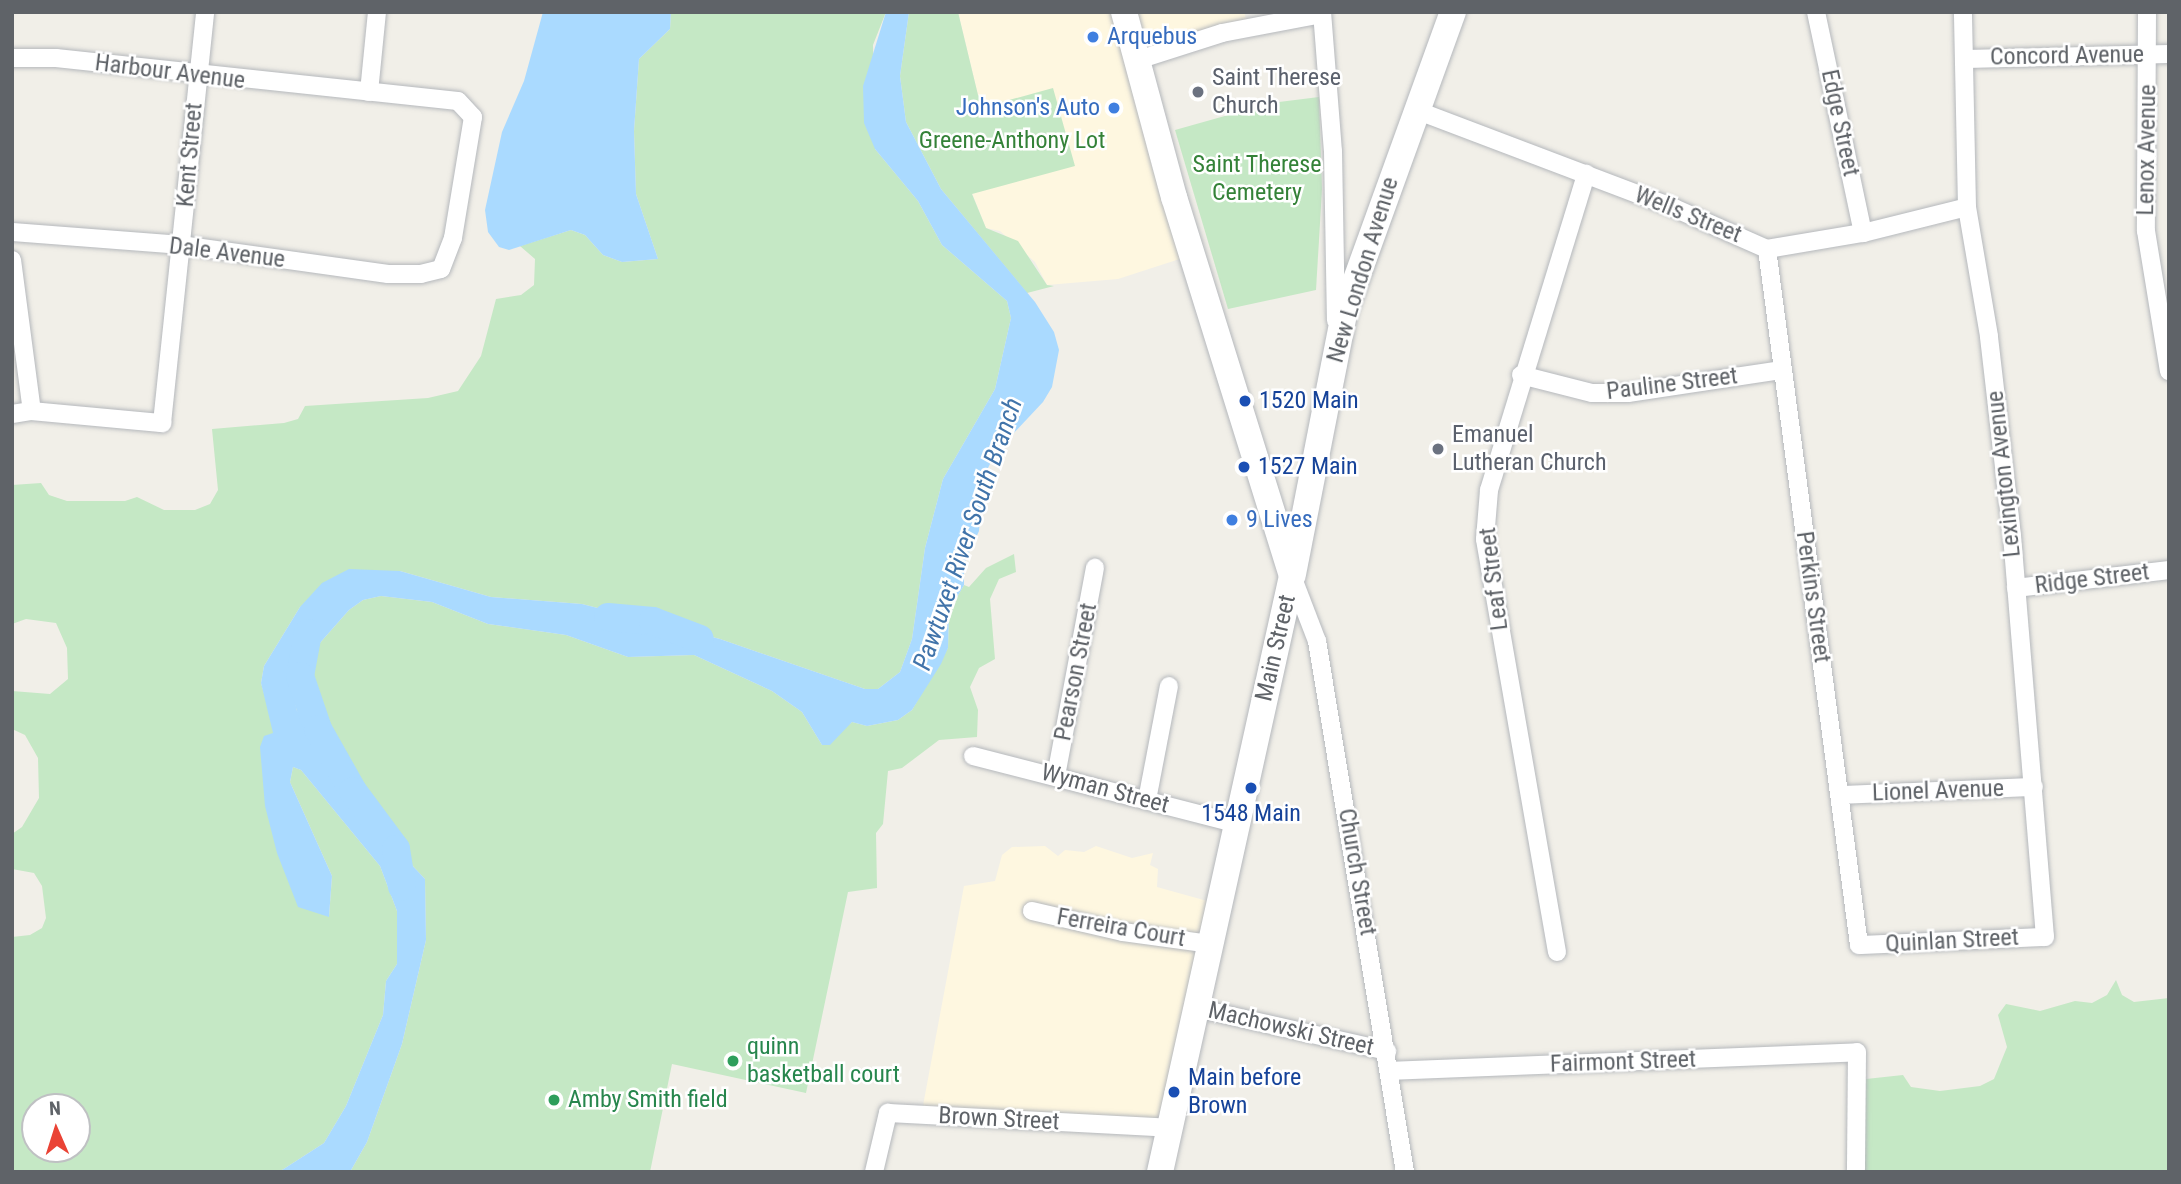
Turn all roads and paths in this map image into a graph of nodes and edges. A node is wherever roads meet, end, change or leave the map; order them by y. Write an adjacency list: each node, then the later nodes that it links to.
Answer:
1 (205, 12): 14 (street, Kent Street)
2 (376, 12): 15 (street)
3 (1124, 12): 13 (main road, Main Street)
4 (1453, 12): 16 (main road, New London Avenue)
5 (1816, 12): 20 (street, Edge Street)
6 (1963, 12): 12 (street, Lexington Avenue)
7 (2147, 12): 10 (street, Lenox Avenue)
8 (1322, 13): 13 (street); 25 (street)
9 (2169, 54): 10 (street, Concord Avenue)
10 (2148, 55): 12 (street, Concord Avenue); 27 (street, Lenox Avenue)
11 (12, 58): 14 (street, Harbour Avenue)
12 (1965, 59): 18 (street, Lexington Avenue)
13 (1138, 60): 33 (main road, Main Street)
14 (197, 76): 15 (street, Harbour Avenue); 21 (street, Kent Street)
15 (369, 92): 24 (street, Harbour Avenue)
16 (1416, 110): 17 (street, Wells Street); 25 (main road, New London Avenue)
17 (1586, 174): 22 (street, Wells Street); 28 (street, Leaf Street)
18 (1967, 207): 20 (street, Wells Street); 34 (street, Lexington Avenue)
19 (12, 232): 21 (street, Dale Avenue)
20 (1863, 233): 22 (street, Wells Street)
21 (182, 246): 24 (street, Dale Avenue); 29 (street, Kent Street)
22 (1767, 249): 26 (street, Perkins Street)
23 (12, 260): 29 (street)
24 (441, 269)
25 (1336, 345): 33 (main road, New London Avenue)
26 (1782, 370): 28 (street, Pauline Street); 39 (street, Perkins Street)
27 (2169, 371)
28 (1521, 375): 46 (street, Leaf Street)
29 (32, 411): 30 (street)
30 (12, 414)
31 (1095, 568): 37 (street, Pearson Street)
32 (2169, 570): 34 (street, Ridge Street)
33 (1292, 576): 41 (main road, Main Street); 48 (street, Church Street)
34 (2016, 588): 38 (street, Lexington Avenue)
35 (1169, 687): 40 (street)
36 (973, 756): 37 (street, Wyman Street)
37 (1056, 776): 40 (street, Wyman Street)
38 (2034, 787): 39 (street, Lionel Avenue); 43 (street, Lexington Avenue)
39 (1841, 795): 45 (street, Perkins Street)
40 (1147, 800): 41 (street, Wyman Street)
41 (1237, 824): 44 (main road, Main Street)
42 (1032, 911): 44 (street, Ferreira Court)
43 (2045, 937): 45 (street, Quinlan Street)
44 (1211, 944): 47 (main road, Main Street)
45 (1860, 945)
46 (1557, 952)
47 (1196, 1007): 48 (street, Machowski Street); 50 (main road, Main Street)
48 (1387, 1051): 49 (street, Church Street)
49 (1390, 1071): 53 (street, Church Street); 54 (street, Fairmont Street)
50 (1170, 1128): 51 (street, Brown Street); 52 (main road, Main Street)
51 (874, 1172)
52 (1160, 1172)
53 (1405, 1172)
54 (1856, 1172)

